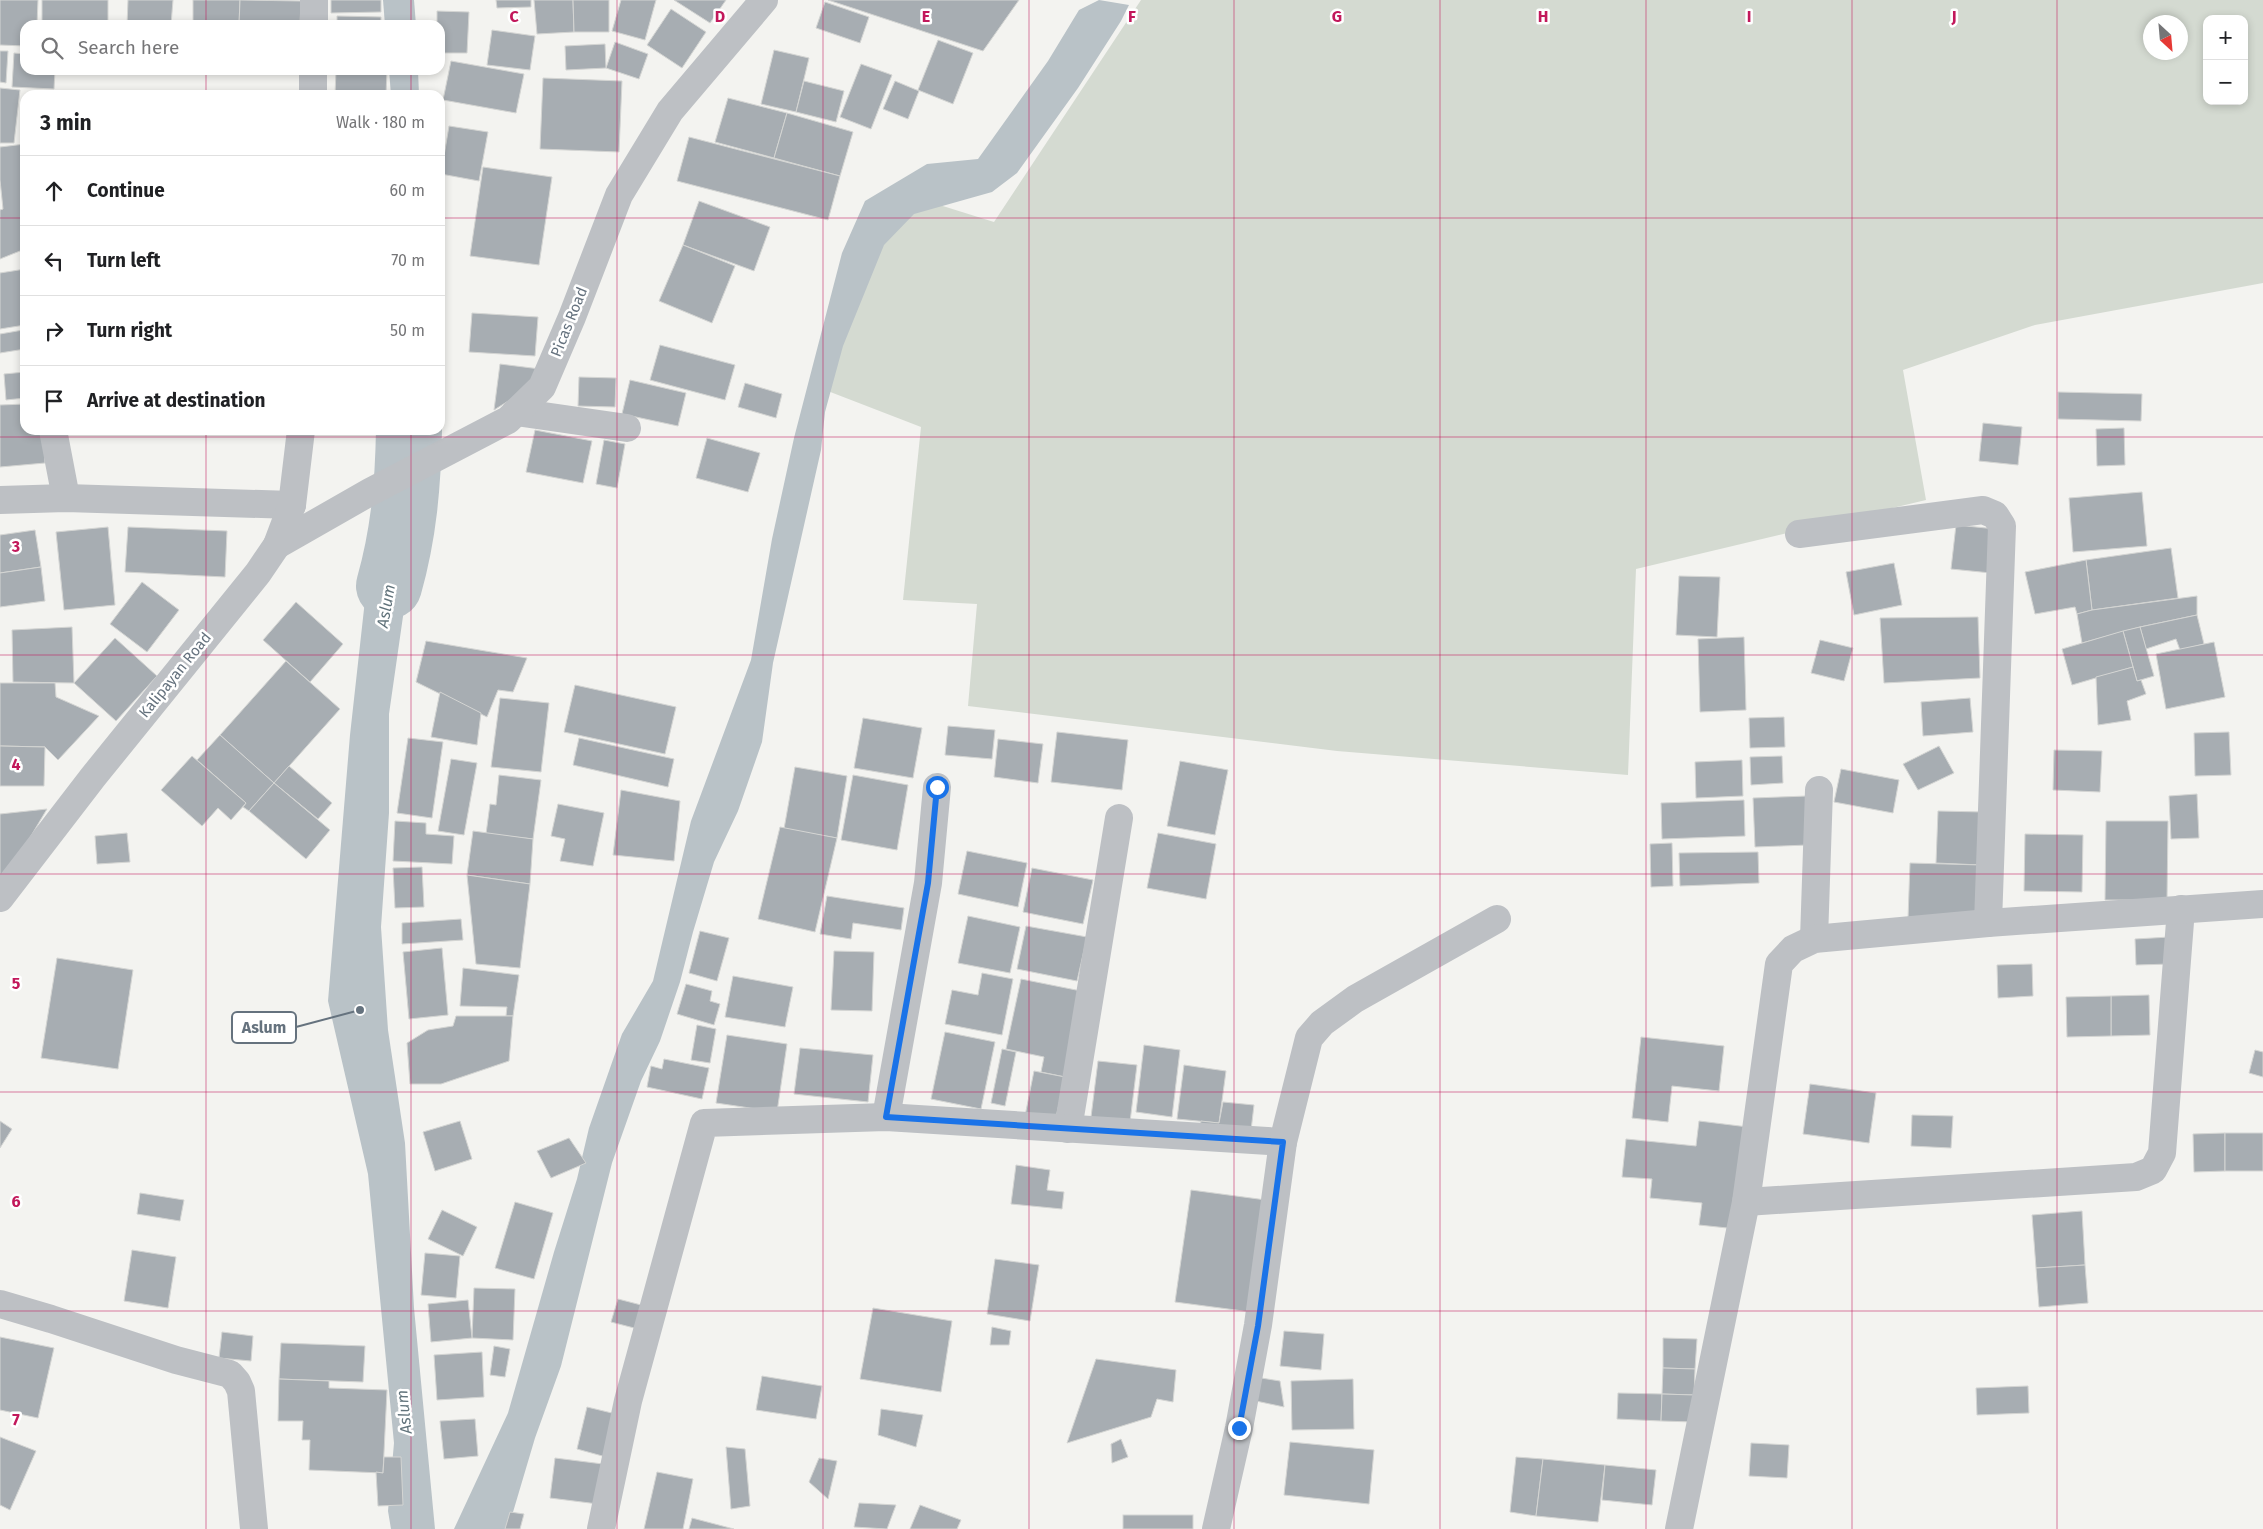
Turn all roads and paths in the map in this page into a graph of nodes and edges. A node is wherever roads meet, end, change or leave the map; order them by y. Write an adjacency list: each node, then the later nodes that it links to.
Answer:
1 (314, 0): 3 (street)
2 (764, 0): 6 (street, Picas Road)
3 (314, 20)
4 (313, 75): 5 (street)
5 (313, 90)
6 (516, 412): 7 (street); 14 (street, Picas Road)
7 (627, 428)
8 (54, 435): 10 (street)
9 (300, 435): 12 (street, Kalipayan Road)
10 (66, 498): 11 (street); 12 (street)
11 (0, 500)
12 (292, 505): 14 (street, Kalipayan Road)
13 (1799, 534): 22 (street)
14 (277, 545): 18 (street, Kalipayan Road)
15 (937, 787): 24 (street)
16 (1819, 790): 23 (street)
17 (1120, 818): 25 (street)
18 (0, 898)
19 (2263, 904): 20 (street)
20 (2181, 908): 22 (street); 27 (street)
21 (1497, 919): 26 (street)
22 (1988, 923): 23 (street)
23 (1814, 939): 27 (street)
24 (886, 1117): 25 (street); 30 (street)
25 (1068, 1129): 26 (street)
26 (1283, 1142): 31 (street)
27 (1746, 1202): 32 (street)
28 (0, 1304): 29 (street)
29 (254, 1529)
30 (601, 1529)
31 (1216, 1529)
32 (1679, 1529)

